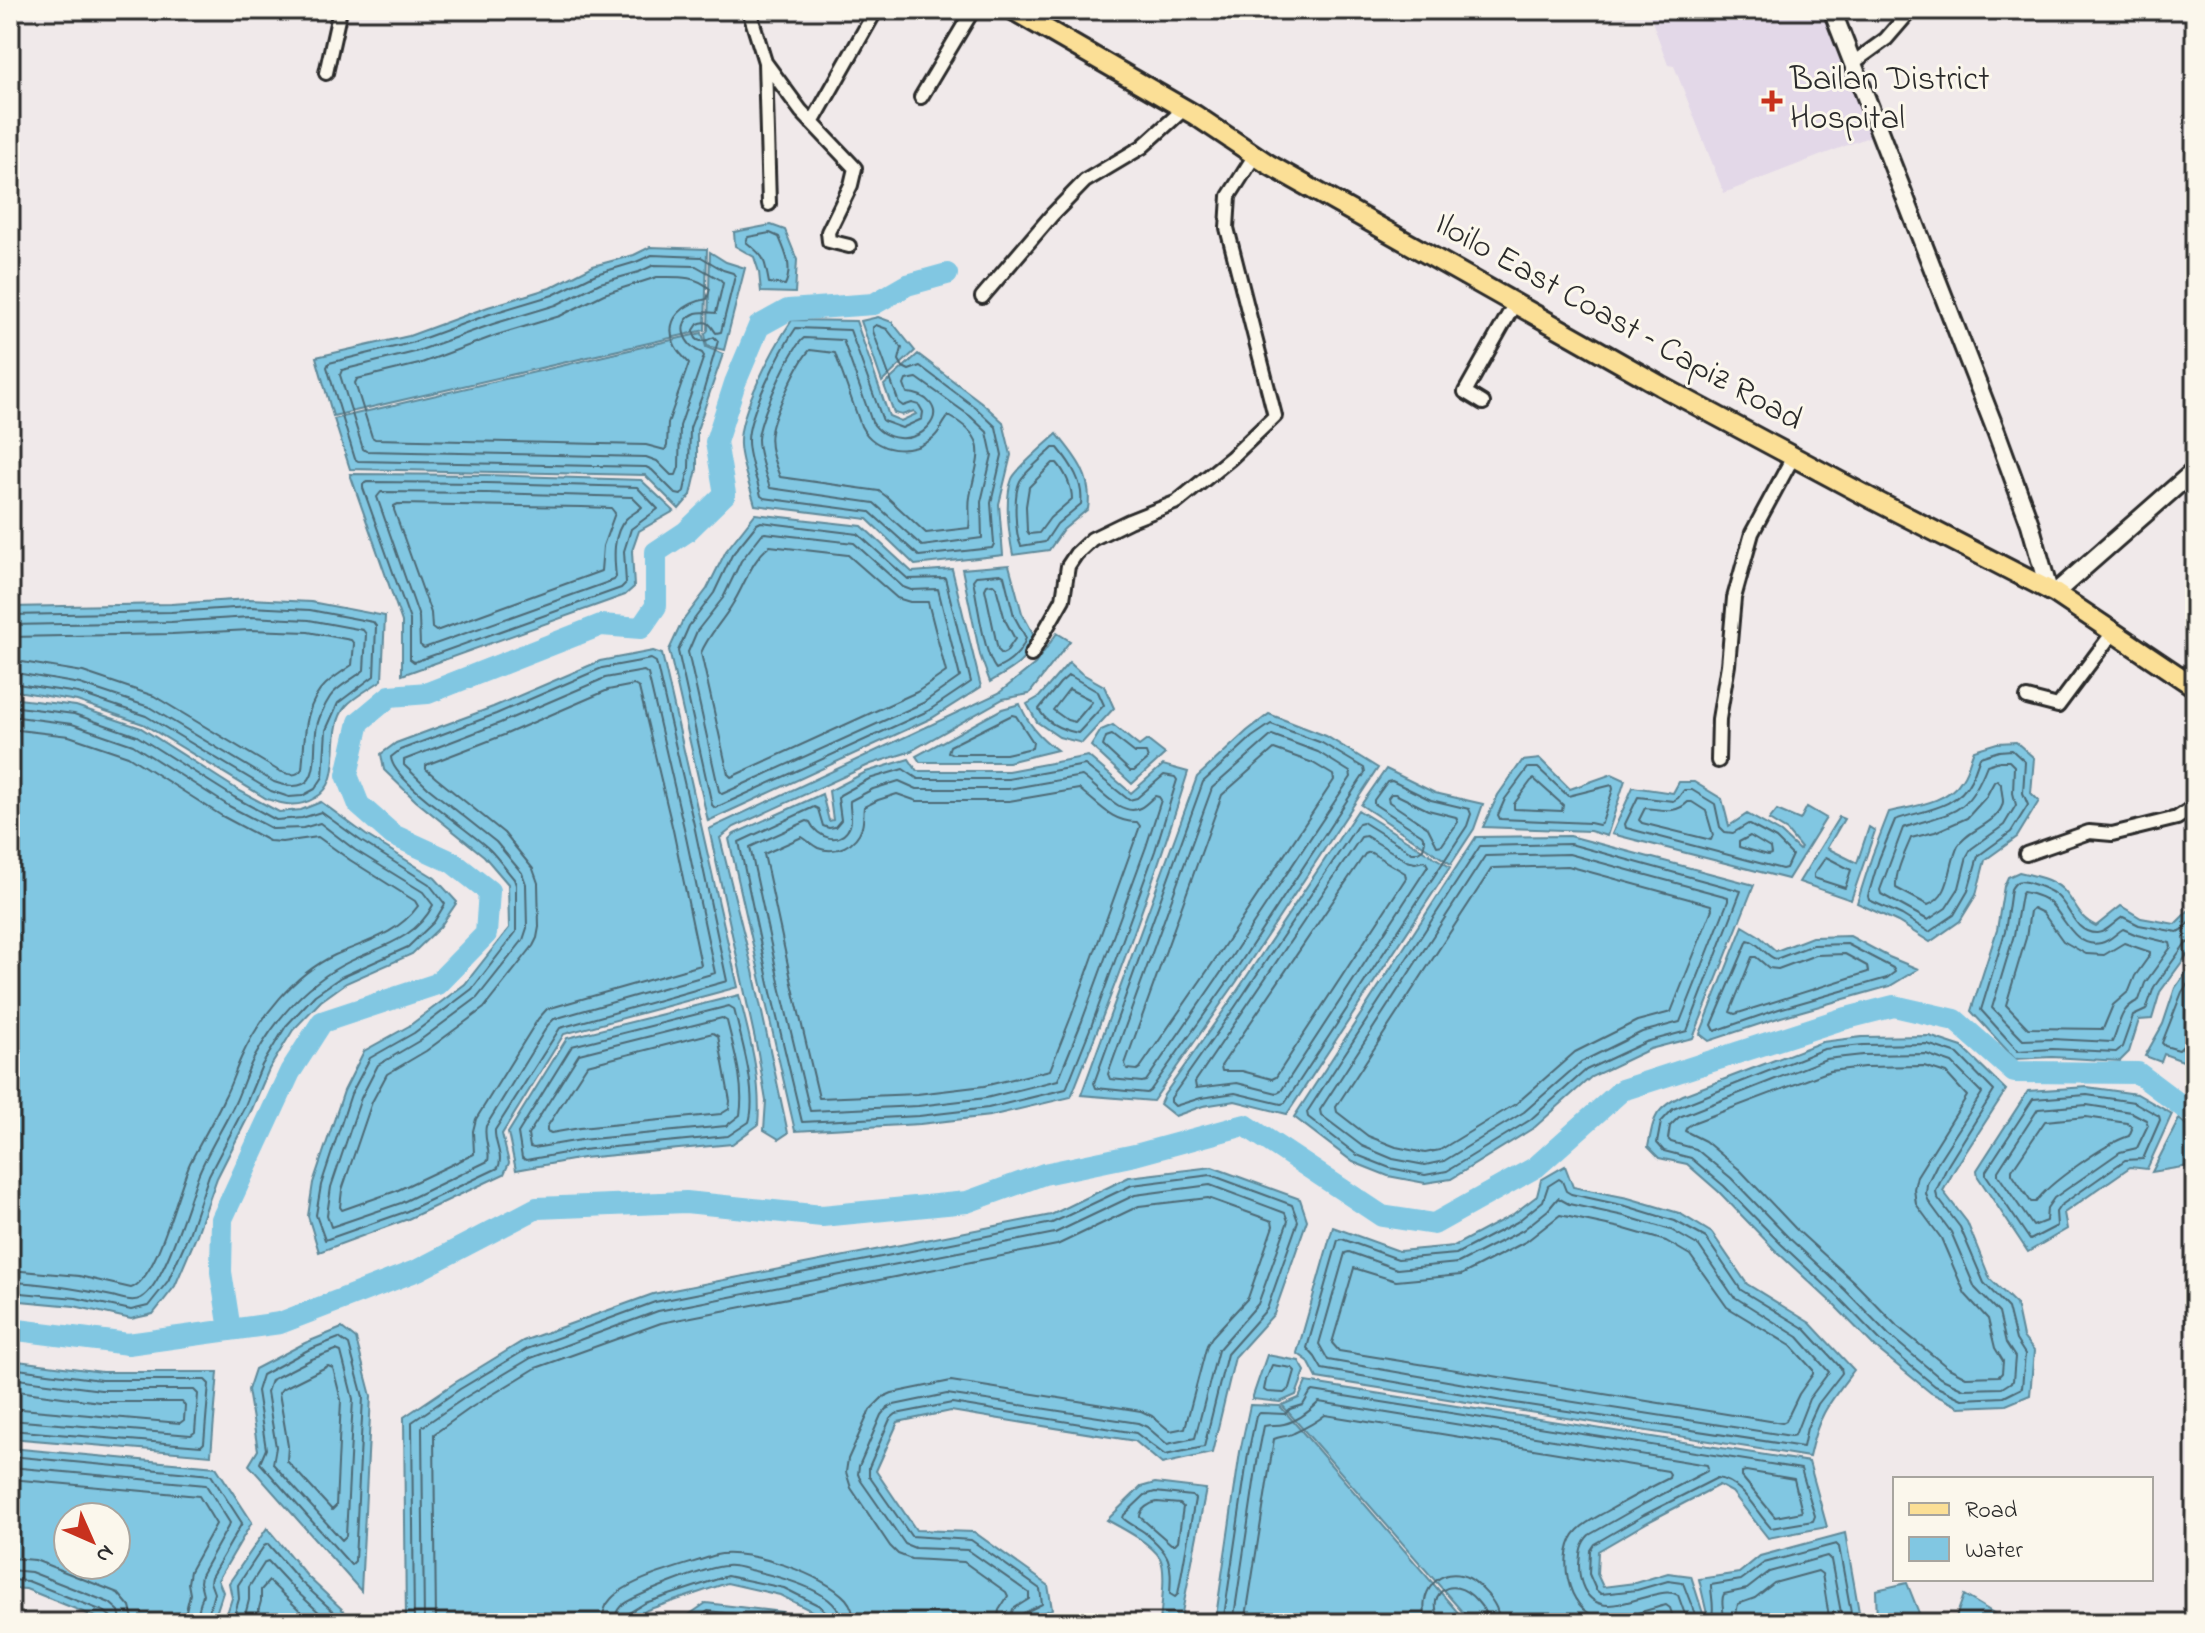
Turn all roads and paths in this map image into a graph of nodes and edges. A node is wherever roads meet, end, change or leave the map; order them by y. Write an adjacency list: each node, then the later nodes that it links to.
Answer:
1 (340, 10): 10 (street)
2 (749, 10): 8 (street)
3 (876, 10): 13 (street)
4 (973, 10): 11 (street)
5 (1013, 10): 12 (main road, Iloilo East Coast – Capiz Road)
6 (1832, 10): 9 (main road)
7 (1911, 10): 9 (street)
8 (765, 62): 13 (street); 15 (street)
9 (1853, 63): 22 (main road)
10 (326, 73)
11 (921, 97)
12 (1184, 109): 14 (main road, Iloilo East Coast – Capiz Road); 17 (street)
13 (812, 123): 16 (street)
14 (1255, 155): 18 (main road, Iloilo East Coast – Capiz Road); 24 (street)
15 (769, 204)
16 (849, 246)
17 (982, 297)
18 (1515, 303): 19 (street); 20 (main road, Iloilo East Coast – Capiz Road)
19 (1483, 403)
20 (1793, 457): 22 (main road, Iloilo East Coast – Capiz Road); 27 (street)
21 (2195, 470): 22 (main road)
22 (2052, 592): 23 (main road, Iloilo East Coast – Capiz Road)
23 (2114, 631): 25 (main road, Iloilo East Coast – Capiz Road); 26 (street)
24 (1031, 655)
25 (2195, 687)
26 (2027, 698)
27 (1718, 761)
28 (2195, 806): 29 (street)
29 (2026, 854)

